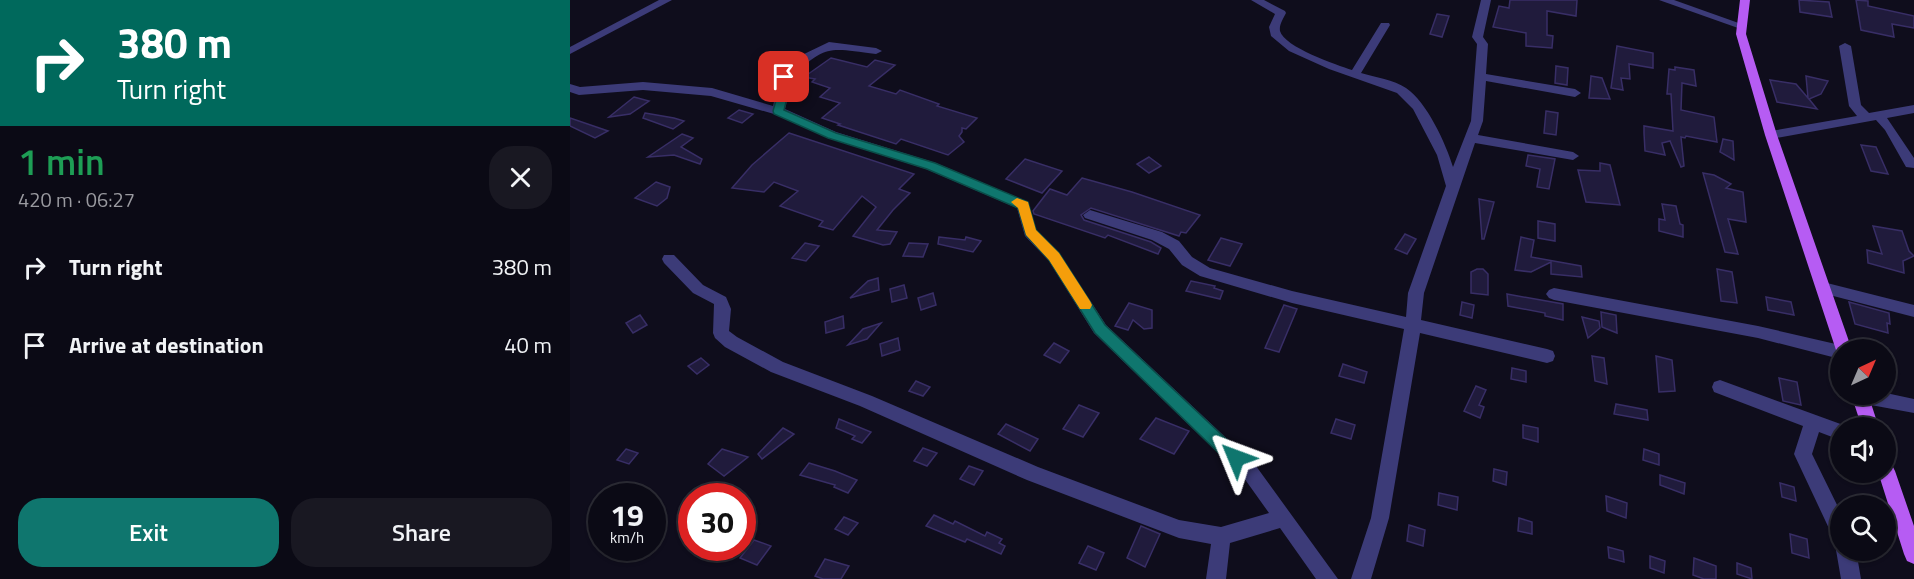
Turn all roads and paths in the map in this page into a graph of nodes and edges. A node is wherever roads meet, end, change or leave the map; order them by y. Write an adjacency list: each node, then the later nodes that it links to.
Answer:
1 (667, 0): 9 (street)
2 (1256, 0): 11 (street)
3 (1486, 0): 12 (street)
4 (1664, 0): 7 (street)
5 (1745, 0): 7 (main road)
6 (1384, 25): 11 (street)
7 (1742, 26): 18 (main road)
8 (1845, 46): 17 (street)
9 (570, 51)
10 (876, 51): 16 (street)
11 (1355, 74): 22 (street)
12 (1481, 77): 14 (street); 19 (street)
13 (570, 88): 16 (street)
14 (1575, 93)
15 (1914, 109): 17 (street)
16 (778, 111): 39 (street)
17 (1871, 116): 18 (street); 21 (street)
18 (1770, 135): 25 (main road)
19 (1471, 138): 20 (street); 22 (street)
20 (1573, 156)
21 (1911, 164)
22 (1453, 186): 28 (street)
23 (1090, 215): 28 (street)
24 (669, 259): 40 (street)
25 (1823, 288): 27 (street); 29 (main road)
26 (1554, 294): 30 (street)
27 (1914, 311)
28 (1413, 324): 31 (street); 45 (street)
29 (1838, 339)
30 (1830, 348)
31 (1547, 356)
32 (1719, 387): 35 (street)
33 (1896, 402): 34 (street)
34 (1914, 406)
35 (1813, 422): 36 (street); 38 (street)
36 (1830, 428)
37 (1890, 483): 41 (main road)
38 (1830, 509)
39 (1284, 518): 40 (street); 44 (street)
40 (1221, 536): 43 (street)
41 (1914, 554)
42 (1848, 561): 46 (street)
43 (1216, 579)
44 (1328, 579)
45 (1361, 579)
46 (1851, 579)

